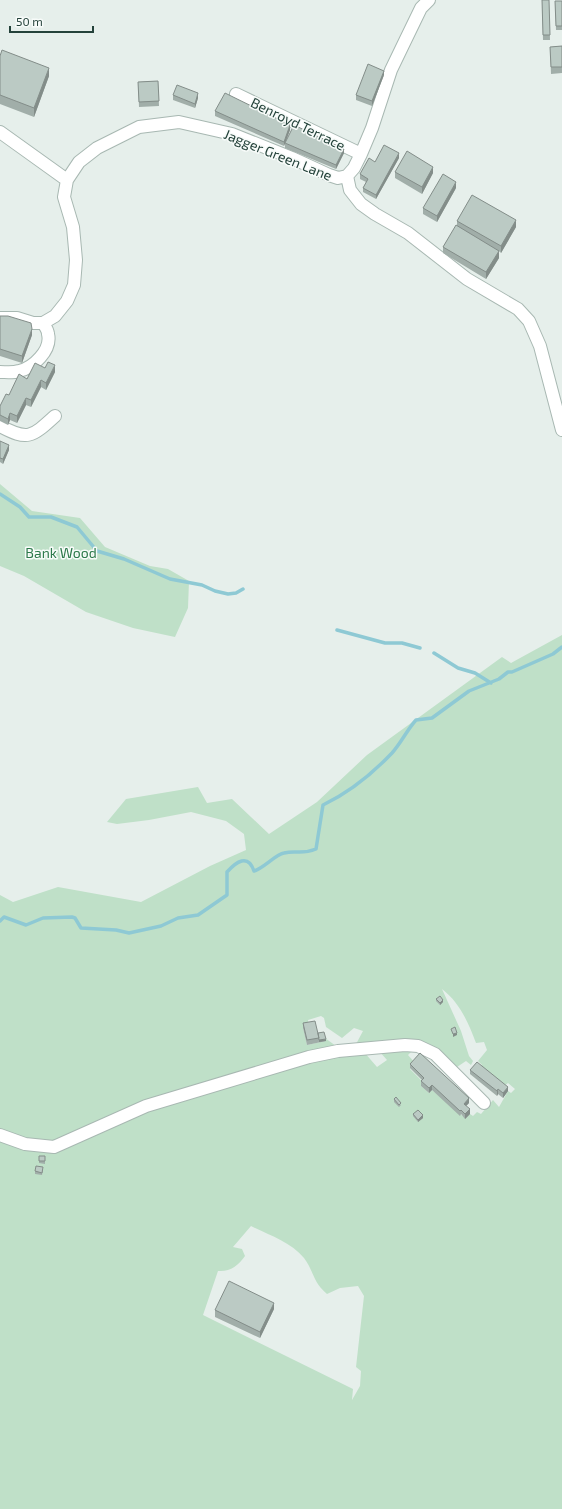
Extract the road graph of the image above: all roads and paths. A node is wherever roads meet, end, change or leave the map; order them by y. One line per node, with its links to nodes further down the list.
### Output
1 (429, 0): 4 (street, Jagger Green Lane)
2 (236, 94): 4 (street, Benroyd Terrace)
3 (0, 132): 6 (street)
4 (361, 154): 5 (street, Jagger Green Lane)
5 (347, 176): 6 (street, Jagger Green Lane); 12 (street)
6 (67, 180): 8 (street, Jagger Green Lane)
7 (0, 318): 8 (street)
8 (43, 323): 9 (street)
9 (0, 372)
10 (55, 416): 11 (street)
11 (0, 426)
12 (562, 430)
13 (484, 1103): 14 (street)
14 (0, 1135)

